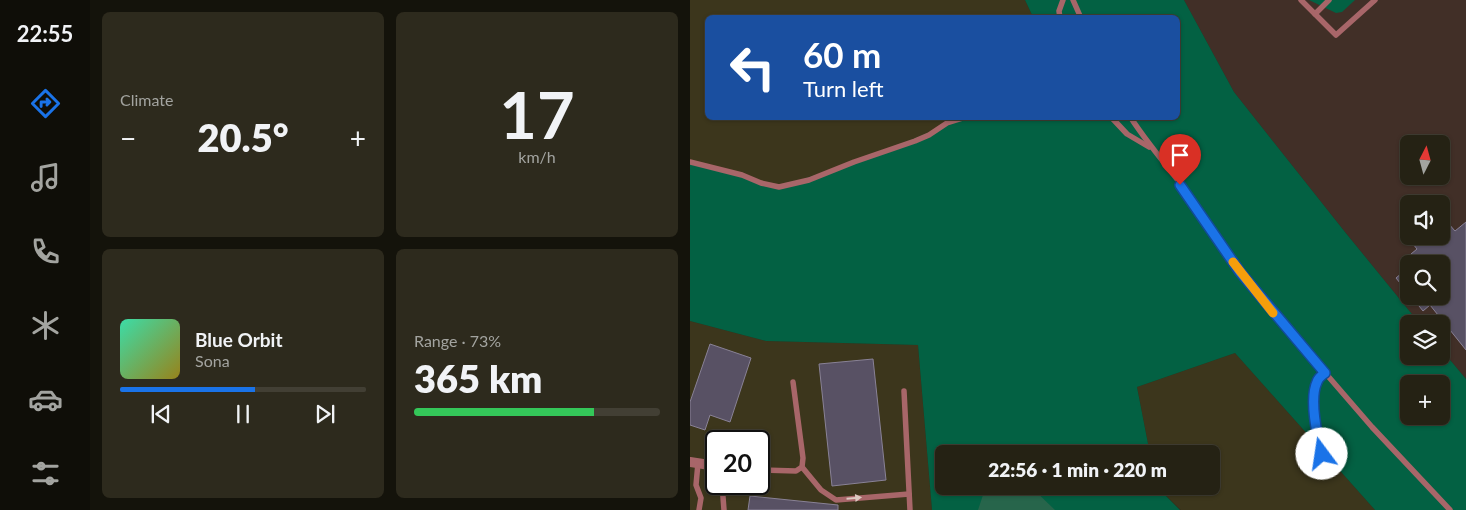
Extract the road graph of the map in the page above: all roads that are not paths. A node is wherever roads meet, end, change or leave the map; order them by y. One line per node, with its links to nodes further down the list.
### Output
1 (1064, 0): 7 (lane)
2 (1074, 0): 8 (lane)
3 (1301, 0): 6 (lane)
4 (1328, 0): 6 (lane)
5 (1375, 0): 6 (lane)
6 (1315, 14)
7 (1060, 15)
8 (1080, 15)
9 (957, 120): 13 (lane)
10 (1114, 120): 12 (lane)
11 (1132, 120): 12 (lane)
12 (1151, 148): 14 (lane)
13 (690, 162)
14 (1325, 373): 17 (lane); 26 (lane)
15 (793, 382): 19 (lane)
16 (904, 391): 21 (lane)
17 (1310, 459)
18 (694, 462): 23 (lane)
19 (802, 467): 20 (lane); 21 (lane, one-way to 21)
20 (770, 470)
21 (909, 494): 25 (lane)
22 (723, 495): 24 (lane)
23 (699, 510)
24 (724, 510)
25 (910, 510)
26 (1450, 510)

